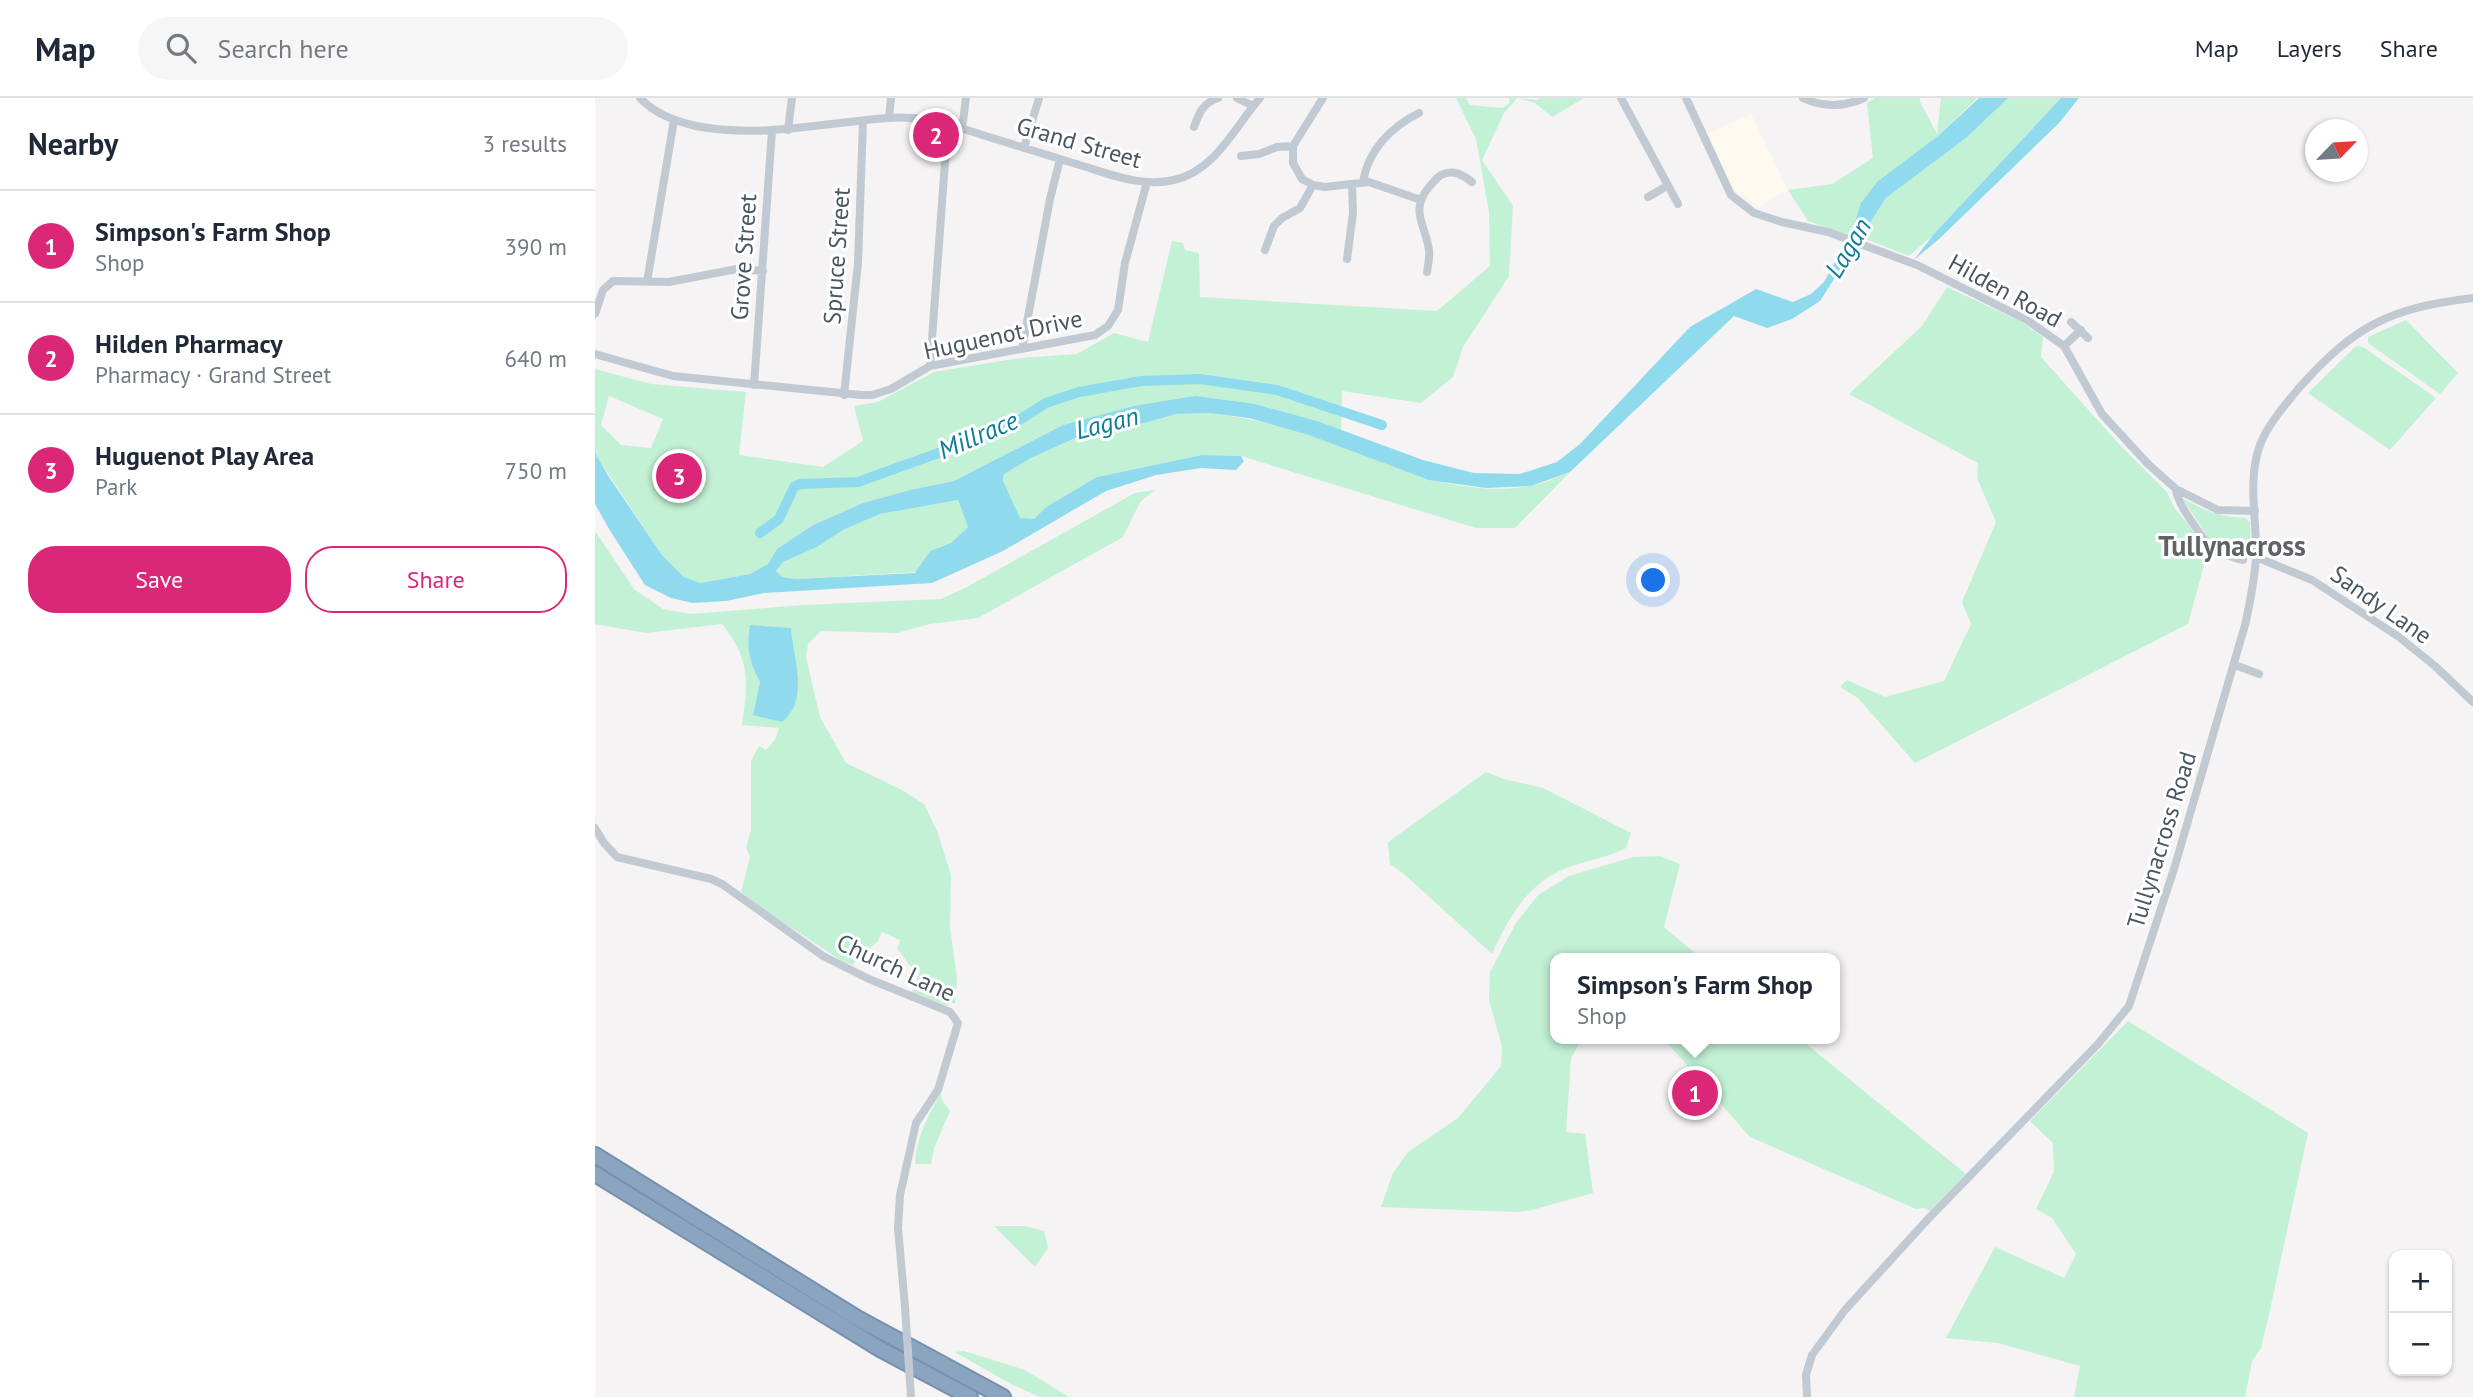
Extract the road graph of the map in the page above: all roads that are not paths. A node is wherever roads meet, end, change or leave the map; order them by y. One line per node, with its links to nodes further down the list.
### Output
1 (640, 98): 17 (street, Grand Street)
2 (792, 98): 22 (street)
3 (891, 98): 16 (street)
4 (965, 98): 21 (street)
5 (1039, 98): 25 (street)
6 (1218, 98): 20 (street)
7 (1237, 98): 14 (street)
8 (1260, 98): 14 (street, Grand Street)
9 (1323, 98): 24 (street)
10 (1621, 98): 33 (street)
11 (1686, 98): 47 (street, Hilden Road)
12 (1803, 98): 13 (street)
13 (1864, 98)
14 (1253, 106): 28 (street, Grand Street)
15 (1419, 113): 29 (street)
16 (889, 118): 18 (street, Grand Street); 19 (street, Grand Street)
17 (674, 120): 23 (street, Grand Street); 41 (street)
18 (863, 121): 22 (street, Grand Street); 52 (street, Spruce Street)
19 (951, 125): 21 (street, Grand Street); 50 (street)
20 (1194, 127)
21 (962, 129): 25 (street, Grand Street)
22 (788, 130): 23 (street, Grand Street)
23 (772, 131): 39 (street, Grove Street)
24 (1293, 146): 26 (street); 32 (street)
25 (1024, 148): 27 (street, Grand Street)
26 (1241, 156)
27 (1060, 159): 28 (street, Grand Street); 48 (street)
28 (1147, 182): 48 (street, Huguenot Drive)
29 (1363, 182): 31 (street); 35 (street)
30 (1472, 182): 35 (street)
31 (1352, 184): 32 (street); 38 (street)
32 (1313, 185): 37 (street)
33 (1667, 186): 34 (street); 36 (street)
34 (1648, 197)
35 (1420, 200): 40 (street)
36 (1678, 204)
37 (1265, 250)
38 (1347, 259)
39 (763, 271): 41 (street); 51 (street, Grove Street)
40 (1427, 272)
41 (647, 282): 43 (street)
42 (2473, 298): 54 (street, Tullynacross Road)
43 (595, 314)
44 (2071, 323): 45 (street)
45 (2081, 330): 46 (street); 47 (street)
46 (2088, 338)
47 (2064, 346): 53 (street, Hilden Road)
48 (1022, 349): 50 (street, Huguenot Drive)
49 (595, 354): 51 (street, Huguenot Drive)
50 (930, 366): 52 (street, Huguenot Drive)
51 (754, 385): 52 (street, Huguenot Drive)
52 (845, 394)
53 (2176, 489): 54 (street, Hilden Road); 56 (street, Hilden Road)
54 (2255, 511): 55 (street, Tullynacross Road)
55 (2256, 557): 57 (street, Tullynacross Road); 59 (street, Sandy Lane)
56 (2243, 560)
57 (2235, 665): 58 (street); 66 (street, Tullynacross Road)
58 (2259, 674)
59 (2473, 702)
60 (595, 828): 63 (street, Church Lane, bridge)
61 (595, 1155): 65 (highway)
62 (595, 1174): 64 (highway)
63 (912, 1397)
64 (970, 1397)
65 (1003, 1397)
66 (1807, 1397)

